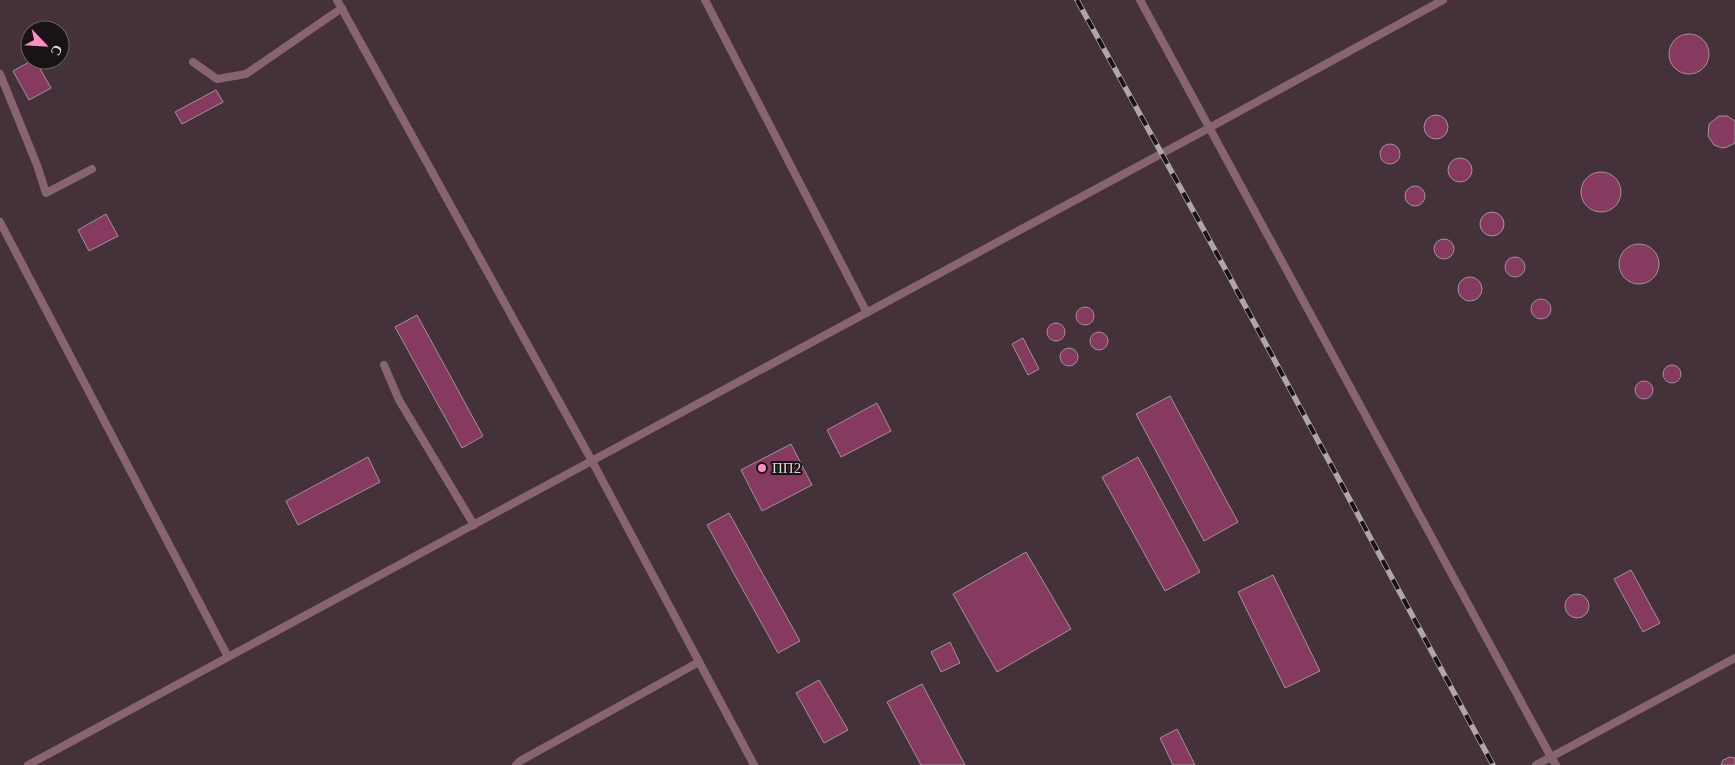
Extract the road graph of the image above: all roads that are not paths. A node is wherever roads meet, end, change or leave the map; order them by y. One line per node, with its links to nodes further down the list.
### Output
1 (338, 0): 5 (lane)
2 (704, 0): 11 (lane)
3 (1140, 0): 8 (lane)
4 (1443, 0): 8 (lane)
5 (342, 8): 6 (lane); 13 (lane)
6 (194, 62)
7 (0, 74): 9 (lane)
8 (1209, 128): 11 (lane); 18 (lane)
9 (92, 169)
10 (0, 222): 15 (lane)
11 (867, 313): 13 (lane)
12 (384, 365): 14 (lane)
13 (592, 461): 14 (lane); 17 (lane)
14 (474, 525): 15 (lane)
15 (228, 657): 19 (lane)
16 (1735, 658): 18 (lane)
17 (699, 662): 20 (lane); 21 (lane)
18 (1551, 757): 22 (lane); 23 (lane)
19 (28, 765)
20 (516, 765)
21 (754, 765)
22 (1536, 765)
23 (1556, 765)

